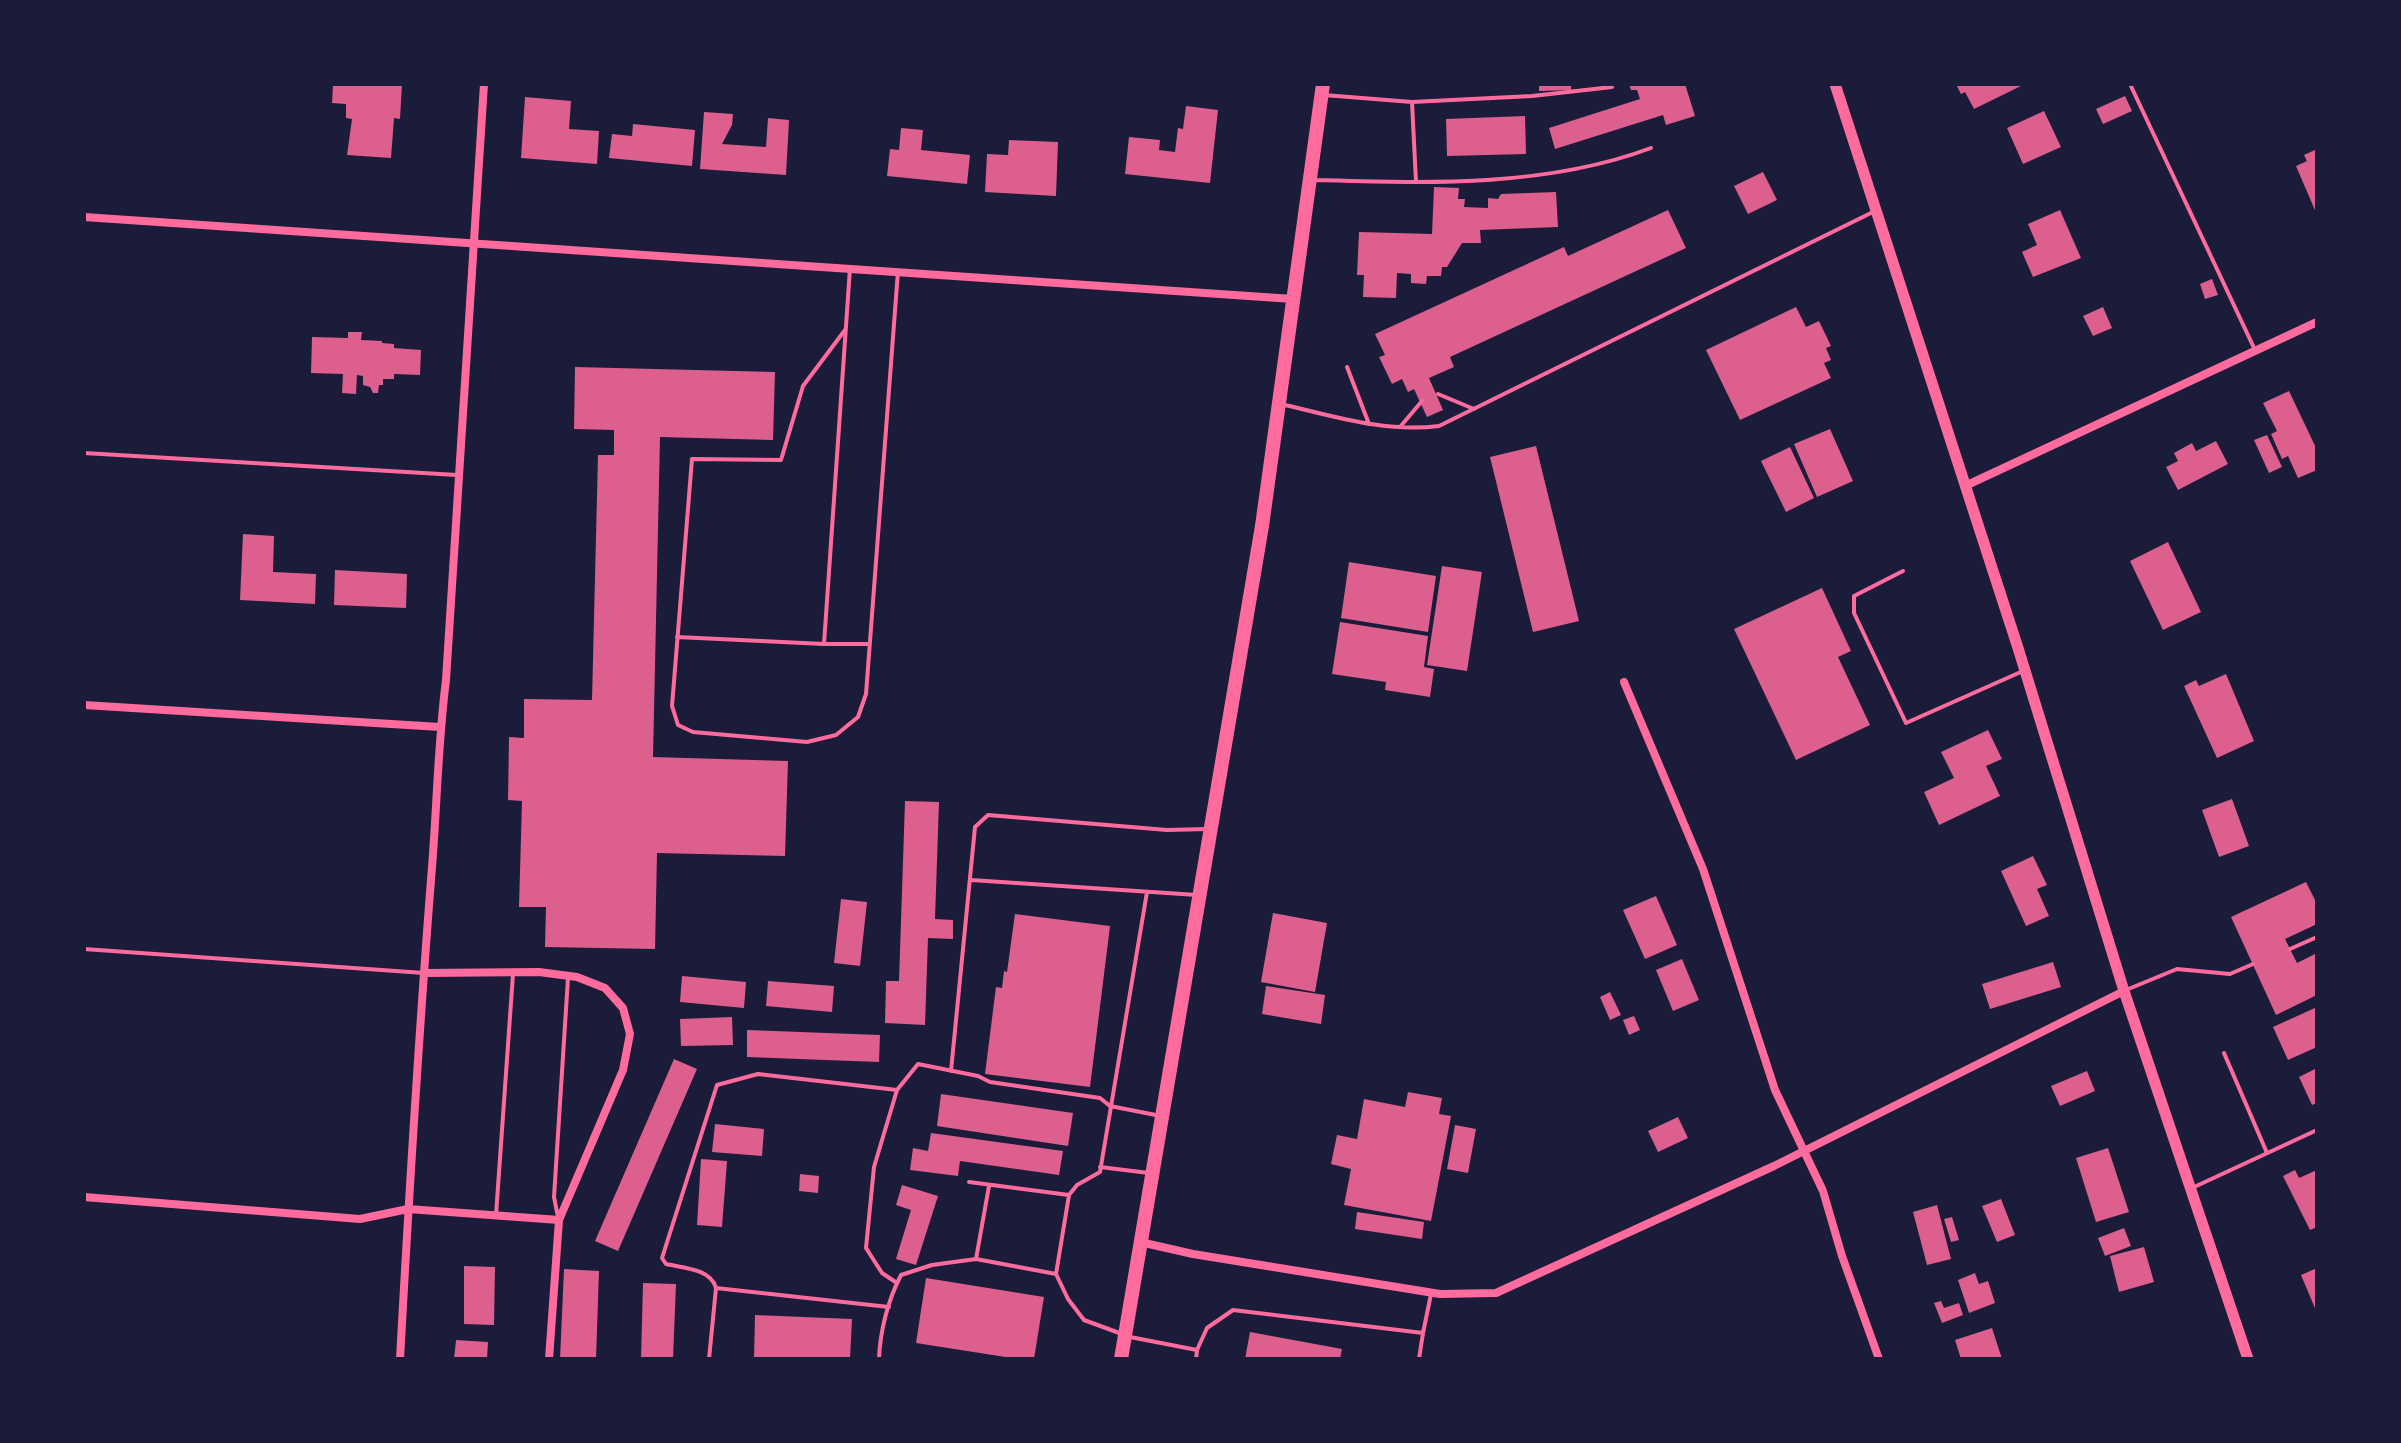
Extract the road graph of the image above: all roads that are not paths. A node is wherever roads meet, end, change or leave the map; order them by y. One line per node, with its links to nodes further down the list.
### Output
1 (484, 84): 12 (street)
2 (1835, 84): 10 (street)
3 (2130, 84): 18 (lane)
4 (1612, 87): 6 (lane)
5 (1323, 89): 6 (lane); 8 (main road)
6 (1412, 102): 9 (lane)
7 (1651, 148): 9 (lane)
8 (1310, 180): 9 (lane); 15 (main road)
9 (1416, 182)
10 (1876, 210): 23 (lane); 28 (street)
11 (84, 217): 12 (street)
12 (475, 244): 13 (street); 27 (street)
13 (850, 268): 14 (street); 17 (lane)
14 (898, 271): 15 (street); 32 (lane)
15 (1293, 299): 22 (main road)
16 (2317, 322): 18 (street)
17 (845, 330): 30 (lane); 31 (lane)
18 (2255, 351): 28 (street)
19 (1347, 367): 24 (lane)
20 (1438, 394): 23 (lane)
21 (1422, 401): 25 (lane)
22 (1278, 404): 24 (lane); 37 (main road)
23 (1474, 409): 25 (lane)
24 (1369, 424): 25 (lane)
25 (1400, 427)
26 (84, 453): 27 (lane)
27 (460, 475): 36 (street)
28 (1965, 486): 33 (street)
29 (1903, 571): 33 (lane)
30 (677, 637): 31 (lane); 32 (lane)
31 (824, 644): 32 (lane)
32 (869, 644)
33 (2025, 670): 48 (street)
34 (1624, 682): 55 (street)
35 (84, 705): 36 (street)
36 (440, 727): 46 (street)
37 (1211, 829): 38 (lane); 40 (main road)
38 (971, 880): 39 (lane); 50 (lane)
39 (1147, 892): 40 (lane); 52 (lane)
40 (1199, 896): 53 (main road)
41 (2317, 937): 43 (lane)
42 (84, 949): 46 (lane)
43 (2290, 949)
44 (2253, 964): 48 (lane)
45 (514, 972): 46 (street); 47 (street); 65 (lane)
46 (424, 973): 64 (street)
47 (568, 976): 66 (lane); 66 (street)
48 (2124, 991): 55 (street); 61 (street)
49 (2224, 1053): 56 (lane)
50 (951, 1071): 51 (lane); 52 (lane)
51 (897, 1090): 70 (lane); 71 (lane)
52 (1110, 1106): 53 (lane); 57 (lane)
53 (1162, 1116): 58 (main road)
54 (2317, 1130): 56 (lane)
55 (1805, 1151): 72 (street); 84 (street)
56 (2267, 1153): 61 (lane)
57 (1100, 1167): 58 (lane); 62 (lane)
58 (1153, 1174): 67 (main road)
59 (969, 1182): 60 (lane)
60 (989, 1186): 62 (lane); 68 (lane)
61 (2192, 1188): 85 (street)
62 (1069, 1195): 69 (lane)
63 (84, 1197): 64 (street)
64 (408, 1209): 65 (street); 77 (street)
65 (496, 1215): 66 (street)
66 (559, 1220): 78 (street)
67 (1140, 1242): 72 (street); 75 (main road)
68 (976, 1259): 69 (lane); 70 (lane)
69 (1056, 1274): 75 (lane)
70 (897, 1283): 73 (lane)
71 (716, 1288): 73 (lane); 79 (lane)
72 (1431, 1293): 74 (lane)
73 (889, 1307): 80 (lane)
74 (1423, 1333): 76 (lane); 83 (lane)
75 (1126, 1336): 76 (lane); 81 (main road)
76 (1197, 1350): 82 (lane)
77 (400, 1359)
78 (549, 1359)
79 (709, 1359)
80 (879, 1359)
81 (1121, 1359)
82 (1196, 1359)
83 (1419, 1359)
84 (1879, 1359)
85 (2248, 1359)

